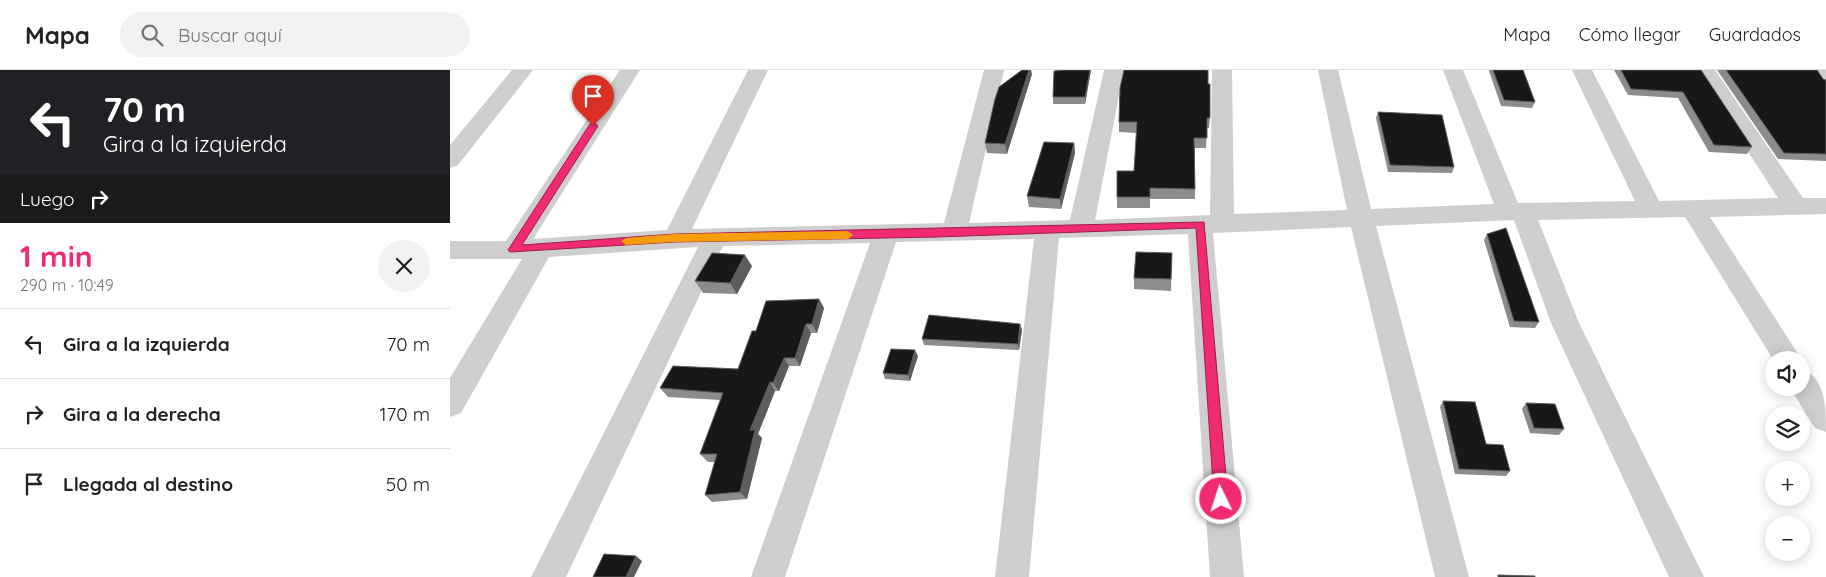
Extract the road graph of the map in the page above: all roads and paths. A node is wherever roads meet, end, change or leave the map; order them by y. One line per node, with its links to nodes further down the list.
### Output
1 (522, 70): 13 (street)
2 (630, 70): 29 (street)
3 (758, 70): 26 (street)
4 (994, 70): 23 (street)
5 (1114, 70): 21 (street)
6 (1222, 70): 20 (street)
7 (1328, 70): 19 (street)
8 (1453, 70): 18 (street)
9 (1582, 70): 16 (street)
10 (1705, 70): 15 (street)
11 (1819, 70): 12 (street)
12 (1826, 80)
13 (450, 160)
14 (1826, 206): 15 (street)
15 (1796, 207): 17 (street)
16 (1651, 209): 17 (street); 18 (street)
17 (1692, 209): 30 (street)
18 (1516, 212): 19 (street); 39 (street)
19 (1361, 217): 20 (street); 38 (street)
20 (1211, 224): 21 (street); 37 (street)
21 (1081, 229): 22 (street)
22 (1047, 230): 23 (street); 36 (street)
23 (954, 233): 24 (street)
24 (886, 234): 25 (street); 35 (street)
25 (715, 237): 26 (street); 34 (street)
26 (675, 238): 27 (street)
27 (542, 247): 29 (street); 32 (street)
28 (450, 250): 29 (street)
29 (513, 250)
30 (1782, 351)
31 (1810, 394): 33 (street)
32 (450, 404)
33 (1826, 419)
34 (548, 577)
35 (768, 577)
36 (1012, 577)
37 (1227, 577)
38 (1452, 577)
39 (1687, 577)

